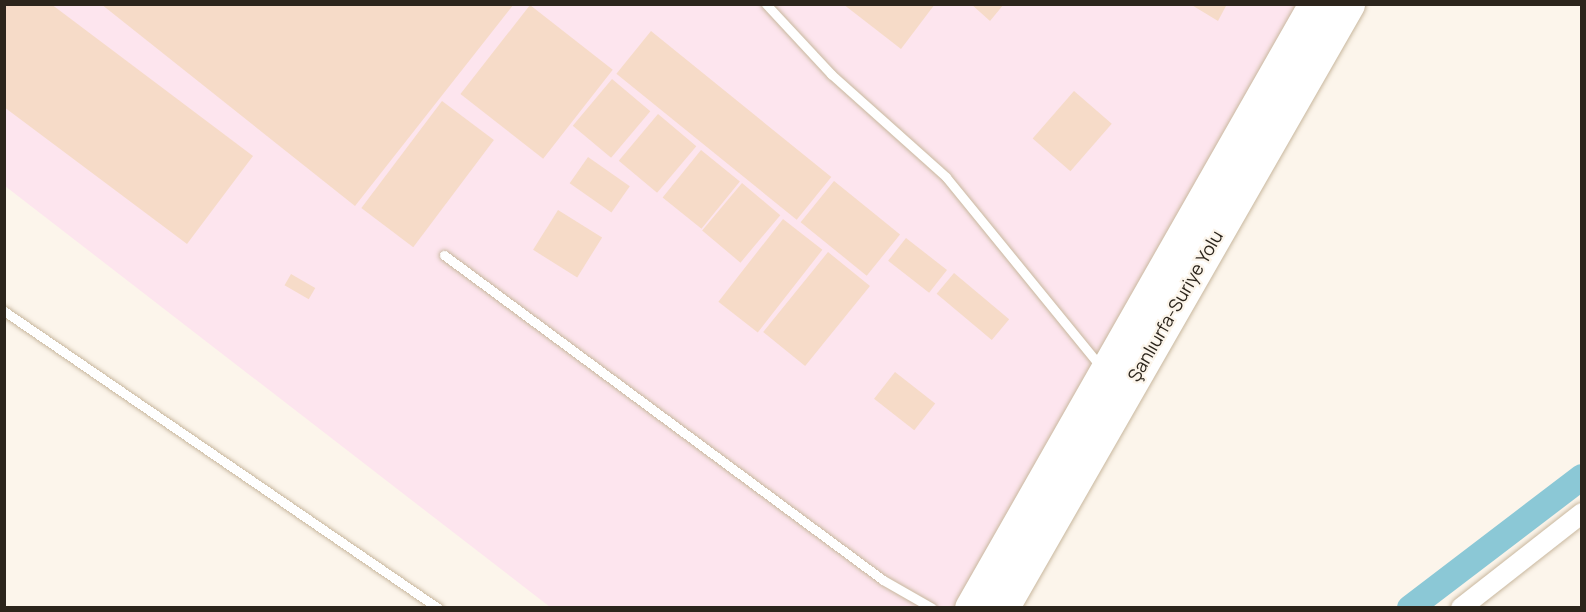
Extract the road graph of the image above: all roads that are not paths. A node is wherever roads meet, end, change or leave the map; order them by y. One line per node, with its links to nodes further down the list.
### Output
1 (766, 4): 6 (lane)
2 (1315, 4): 6 (highway, Şanlıurfa-Suriye Yolu)
3 (1347, 4): 11 (highway, Şanlıurfa-Suriye Yolu)
4 (444, 255): 9 (lane)
5 (4, 311): 8 (lane)
6 (1105, 371): 10 (highway, Şanlıurfa-Suriye Yolu)
7 (1581, 513): 12 (street)
8 (438, 608)
9 (932, 608)
10 (971, 608)
11 (1002, 608)
12 (1461, 608)

